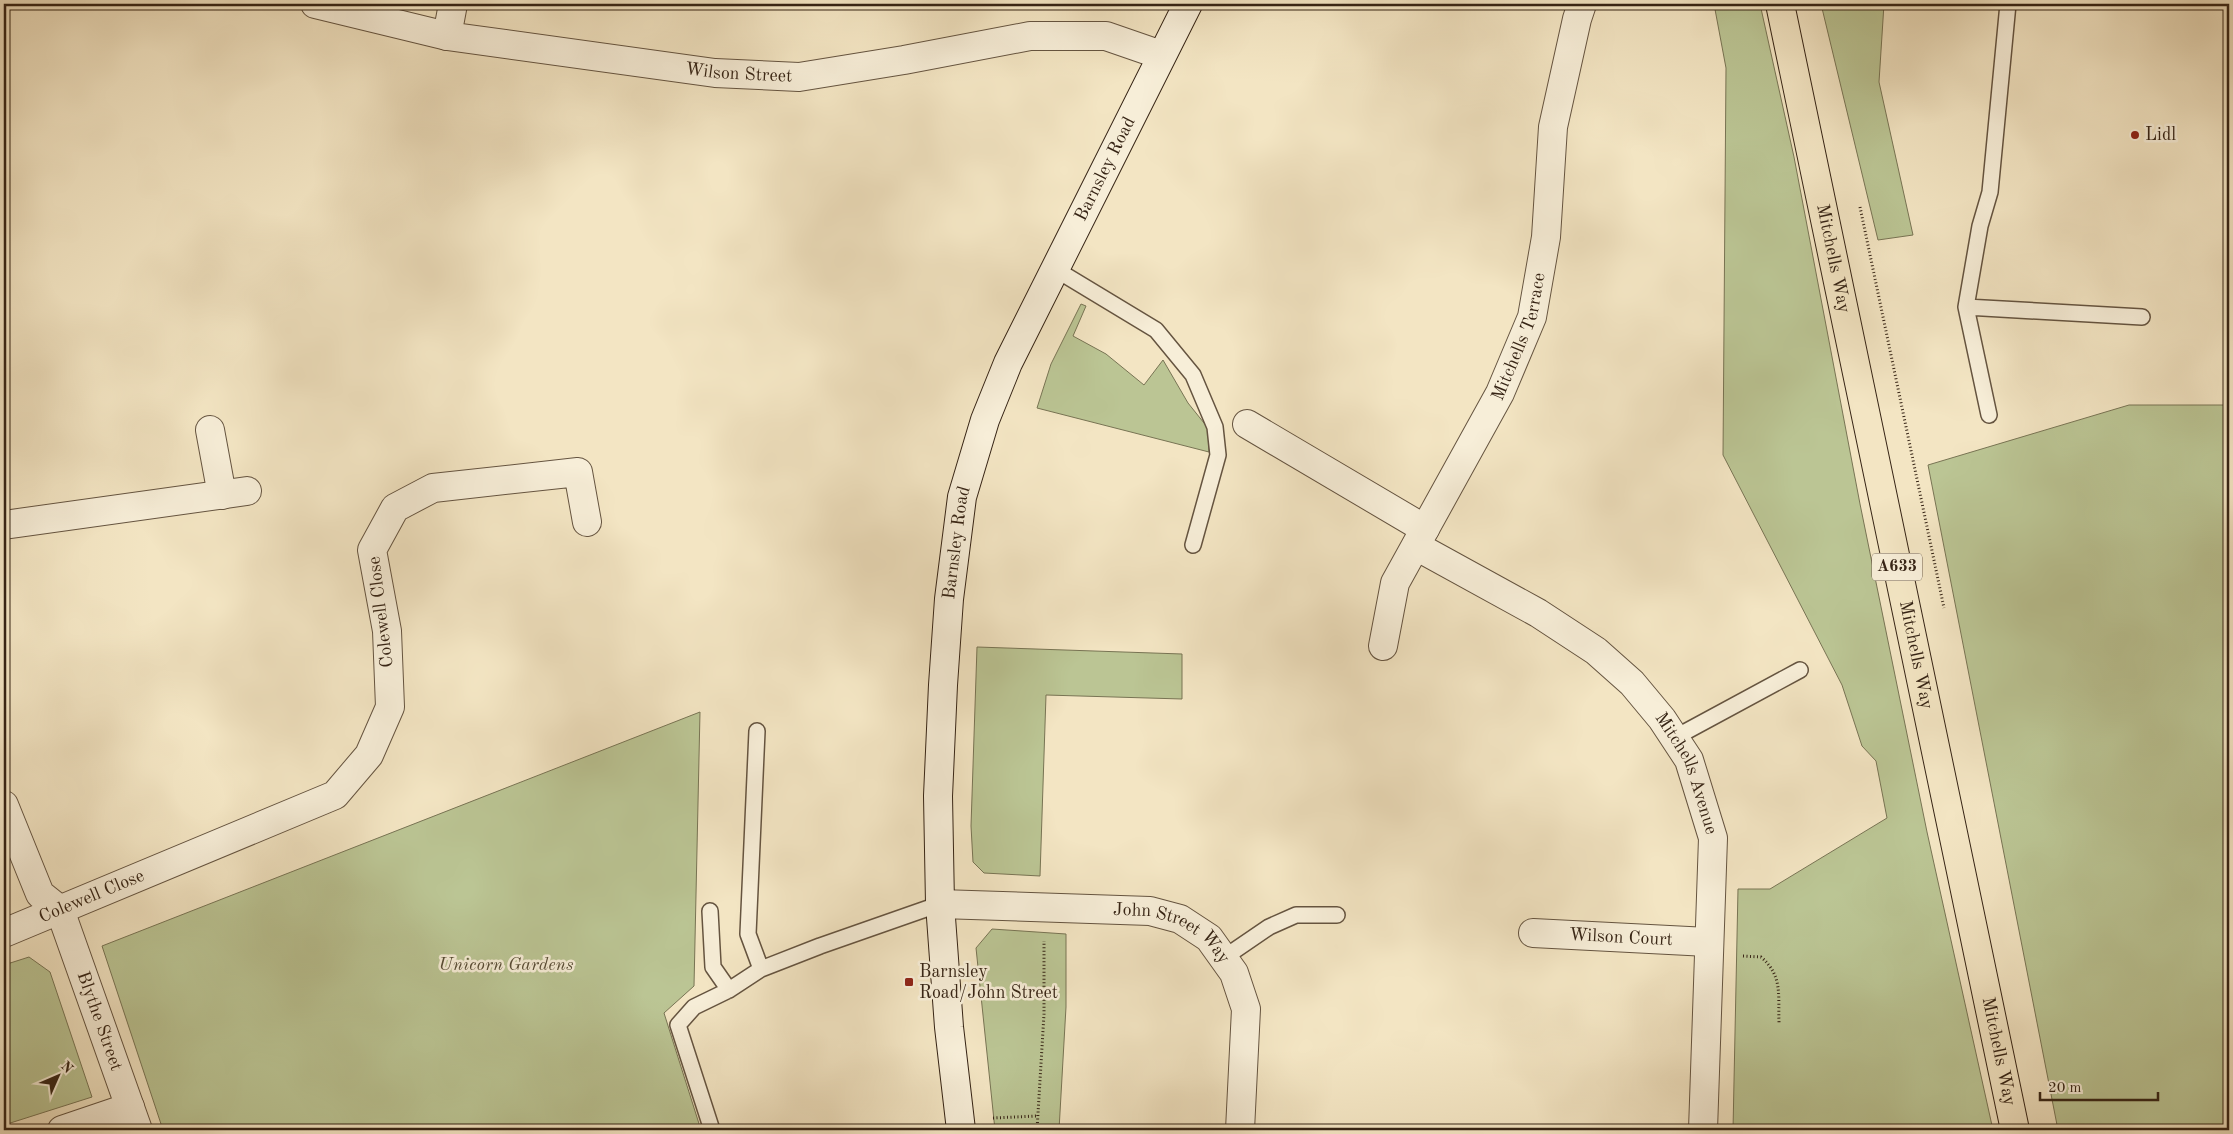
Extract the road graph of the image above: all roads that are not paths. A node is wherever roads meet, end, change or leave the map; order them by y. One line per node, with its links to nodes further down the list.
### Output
1 (315, 4): 7 (street, Wilson Street)
2 (453, 4): 7 (street)
3 (1188, 4): 8 (street, Barnsley Road)
4 (1582, 4): 17 (street, Mitchells Terrace)
5 (1780, 4): 40 (main road, Mitchells Way / A633)
6 (2008, 4): 10 (lane)
7 (447, 36): 8 (street, Wilson Street)
8 (1161, 55): 9 (street, Barnsley Road)
9 (1055, 268): 18 (lane); 24 (street, Barnsley Road)
10 (1966, 306): 11 (lane); 12 (lane)
11 (2142, 317)
12 (1989, 415)
13 (1247, 424): 17 (street, Mitchells Avenue)
14 (210, 430): 16 (street)
15 (587, 522): 25 (street, Colewell Close)
16 (4, 525)
17 (1420, 537): 19 (street, Mitchells Terrace); 22 (street, Mitchells Avenue)
18 (1193, 545)
19 (1382, 646)
20 (1800, 670): 22 (lane)
21 (757, 731): 32 (lane)
22 (1674, 738): 30 (street, Mitchells Avenue)
23 (4, 805): 25 (street)
24 (940, 904): 31 (street, John Street Way); 32 (lane); 37 (street, Barnsley Road)
25 (60, 910): 28 (street, Colewell Close); 34 (street, Blythe Street)
26 (710, 911): 33 (lane)
27 (1337, 915): 31 (lane)
28 (4, 933)
29 (1533, 933): 30 (street, Wilson Court)
30 (1708, 942): 39 (street, Mitchells Avenue)
31 (1225, 957): 38 (street, John Street Way)
32 (761, 969): 33 (lane)
33 (729, 990): 36 (lane)
34 (134, 1118): 35 (street)
35 (62, 1130)
36 (712, 1130)
37 (961, 1130)
38 (1240, 1130)
39 (1703, 1130)
40 (2015, 1130)

